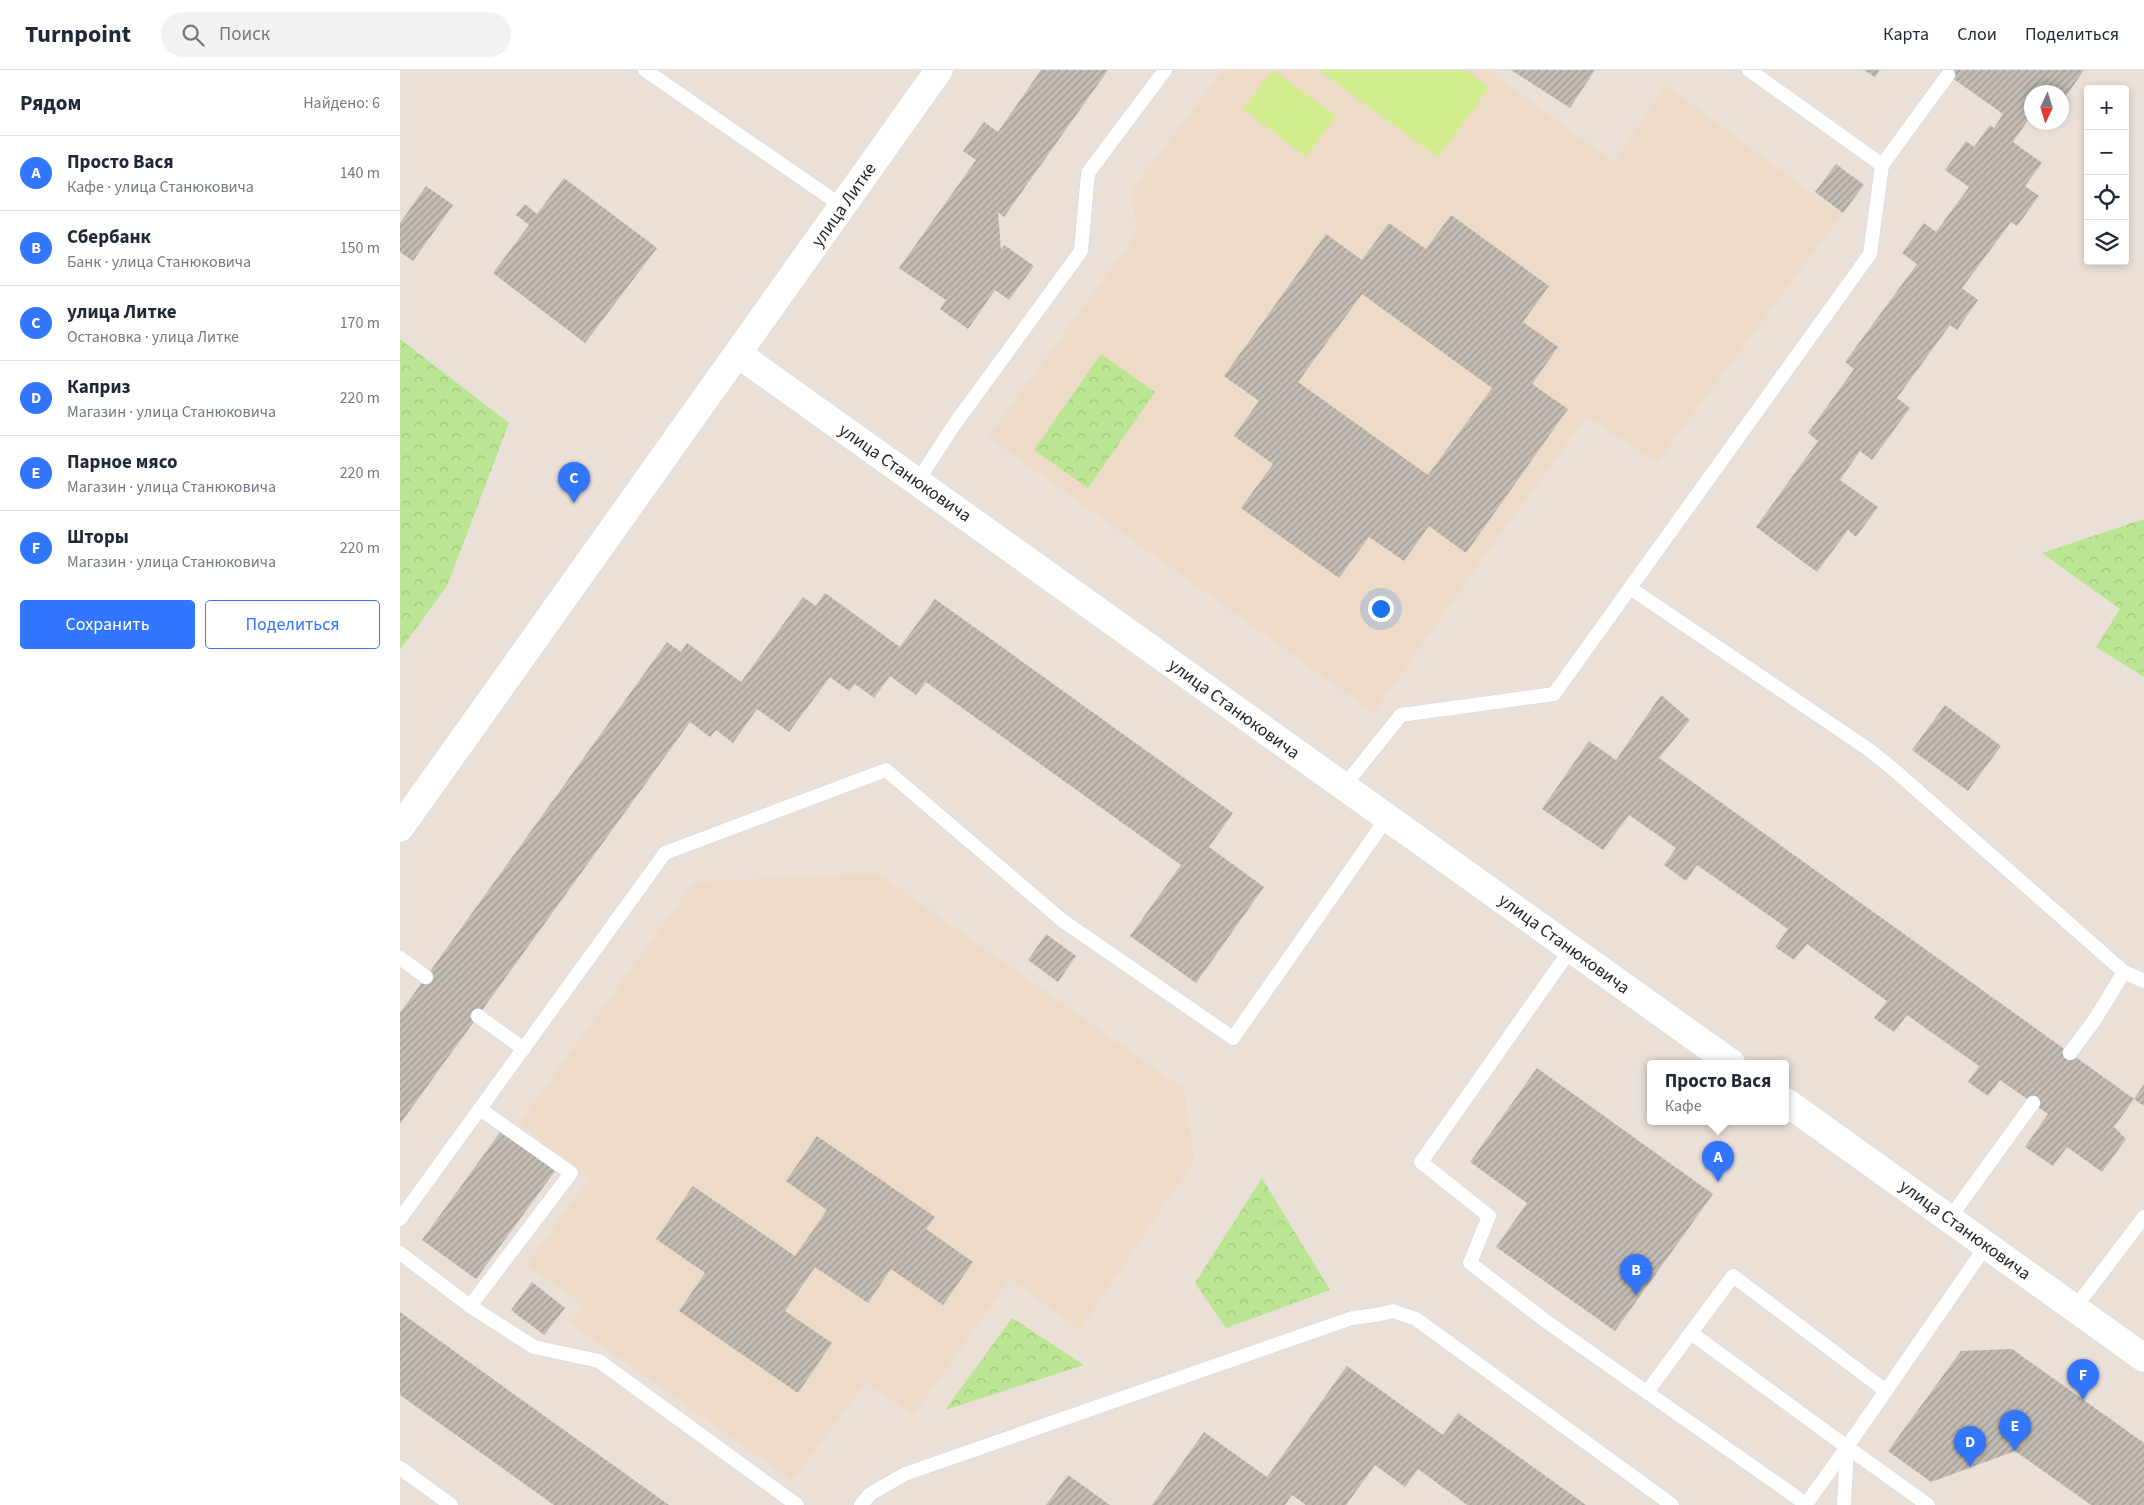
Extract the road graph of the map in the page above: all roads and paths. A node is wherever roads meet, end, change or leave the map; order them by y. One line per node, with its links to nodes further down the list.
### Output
1 (645, 70): 7 (lane)
2 (939, 70): 7 (street, улица Литке)
3 (1165, 70): 9 (lane)
4 (1749, 70): 6 (lane)
5 (1948, 76): 6 (lane)
6 (1882, 165): 10 (lane)
7 (842, 206): 8 (street, улица Литке)
8 (738, 354): 9 (street, улица Станюковича); 13 (street, улица Литке)
9 (918, 482): 11 (street, улица Станюковича)
10 (1630, 588): 11 (lane); 16 (lane)
11 (1344, 786): 12 (street, улица Станюковича)
12 (1386, 818): 14 (street, улица Станюковича); 20 (lane)
13 (400, 828)
14 (1570, 949): 22 (street, улица Станюковича); 36 (lane)
15 (400, 958): 17 (lane)
16 (2124, 972): 18 (lane); 21 (lane)
17 (426, 977)
18 (2144, 981)
19 (478, 1016): 20 (lane)
20 (524, 1049): 25 (lane)
21 (2070, 1053)
22 (1727, 1060)
23 (2033, 1103): 28 (lane)
24 (1789, 1104): 28 (street, улица Станюковича)
25 (480, 1109): 27 (lane); 31 (lane)
26 (2144, 1217): 32 (lane)
27 (400, 1219)
28 (1948, 1219): 29 (street, улица Станюковича)
29 (1986, 1246): 32 (street, улица Станюковича); 35 (lane)
30 (400, 1253): 31 (lane)
31 (470, 1306): 40 (lane)
32 (2074, 1309): 34 (street, улица Станюковича)
33 (1691, 1333): 35 (lane); 36 (lane); 37 (lane)
34 (2144, 1358)
35 (1886, 1391): 37 (lane)
36 (1647, 1392): 37 (lane)
37 (1847, 1447): 43 (lane); 44 (lane)
38 (400, 1468): 39 (lane)
39 (451, 1505)
40 (797, 1505)
41 (861, 1505): 42 (lane)
42 (1672, 1505)
43 (1844, 1505)
44 (1928, 1505)

